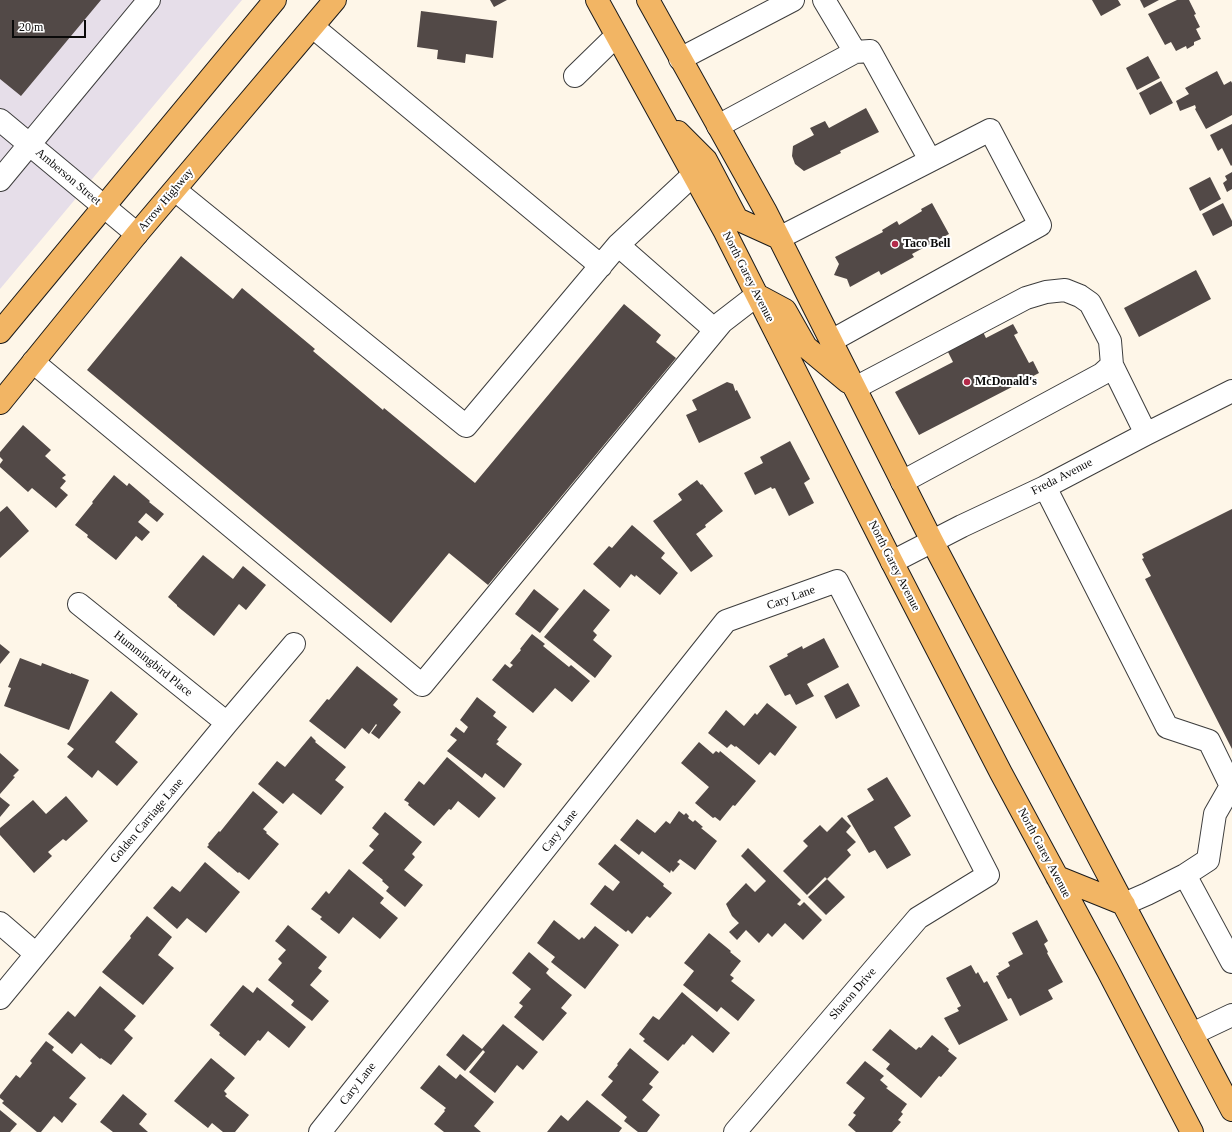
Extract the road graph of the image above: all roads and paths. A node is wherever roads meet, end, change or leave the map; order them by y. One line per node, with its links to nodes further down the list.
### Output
1 (149, 0): 16 (street)
2 (275, 0): 21 (main road)
3 (335, 0): 8 (main road, Arrow Highway)
4 (597, 0): 9 (main road, North Garey Avenue)
5 (648, 0): 11 (main road)
6 (792, 0): 11 (street)
7 (824, 0): 10 (street)
8 (313, 27): 20 (main road, Arrow Highway); 25 (street)
9 (616, 36): 12 (street); 13 (main road, North Garey Avenue)
10 (855, 52): 15 (street); 17 (street)
11 (680, 59): 15 (main road)
12 (576, 76)
13 (660, 116): 18 (main road, North Garey Avenue); 23 (main road)
14 (0, 120): 16 (street, Amberson Street)
15 (718, 126): 23 (main road)
16 (29, 144): 19 (street); 21 (street, Amberson Street)
17 (930, 160): 23 (street); 29 (street)
18 (693, 175): 24 (street); 26 (main road, North Garey Avenue)
19 (0, 180)
20 (174, 190): 22 (main road, Arrow Highway); 25 (street)
21 (104, 206): 22 (street, Amberson Street); 28 (main road)
22 (137, 234): 30 (main road, Arrow Highway)
23 (779, 238): 29 (main road)
24 (618, 245): 25 (street); 27 (street)
25 (601, 266)
26 (757, 296): 27 (street); 32 (main road); 39 (main road, North Garey Avenue)
27 (715, 330): 30 (street)
28 (0, 332)
29 (831, 342): 32 (main road)
30 (33, 362): 34 (main road, Arrow Highway)
31 (1112, 364): 32 (street); 35 (street); 36 (street)
32 (855, 388): 36 (main road)
33 (1232, 391): 35 (street, Freda Avenue)
34 (0, 403)
35 (1146, 434): 37 (street, Freda Avenue)
36 (902, 482): 38 (main road)
37 (1045, 487): 38 (street, Freda Avenue); 43 (street)
38 (932, 541): 39 (street, Freda Avenue); 46 (main road)
39 (892, 562): 45 (main road, North Garey Avenue)
40 (78, 604): 42 (street, Hummingbird Place)
41 (294, 644): 42 (street, Golden Carriage Lane)
42 (227, 723): 48 (street, Golden Carriage Lane)
43 (1185, 875): 46 (street); 49 (street)
44 (988, 876): 54 (street, Cary Lane); 55 (street, Sharon Drive)
45 (1057, 877): 46 (main road); 56 (main road, North Garey Avenue)
46 (1124, 904): 52 (main road)
47 (0, 923): 48 (street)
48 (36, 954): 50 (street, Golden Carriage Lane)
49 (1232, 962)
50 (0, 998)
51 (1232, 1015): 52 (street)
52 (1192, 1034): 53 (main road)
53 (1232, 1110)
54 (320, 1132)
55 (735, 1132)
56 (1192, 1132)

